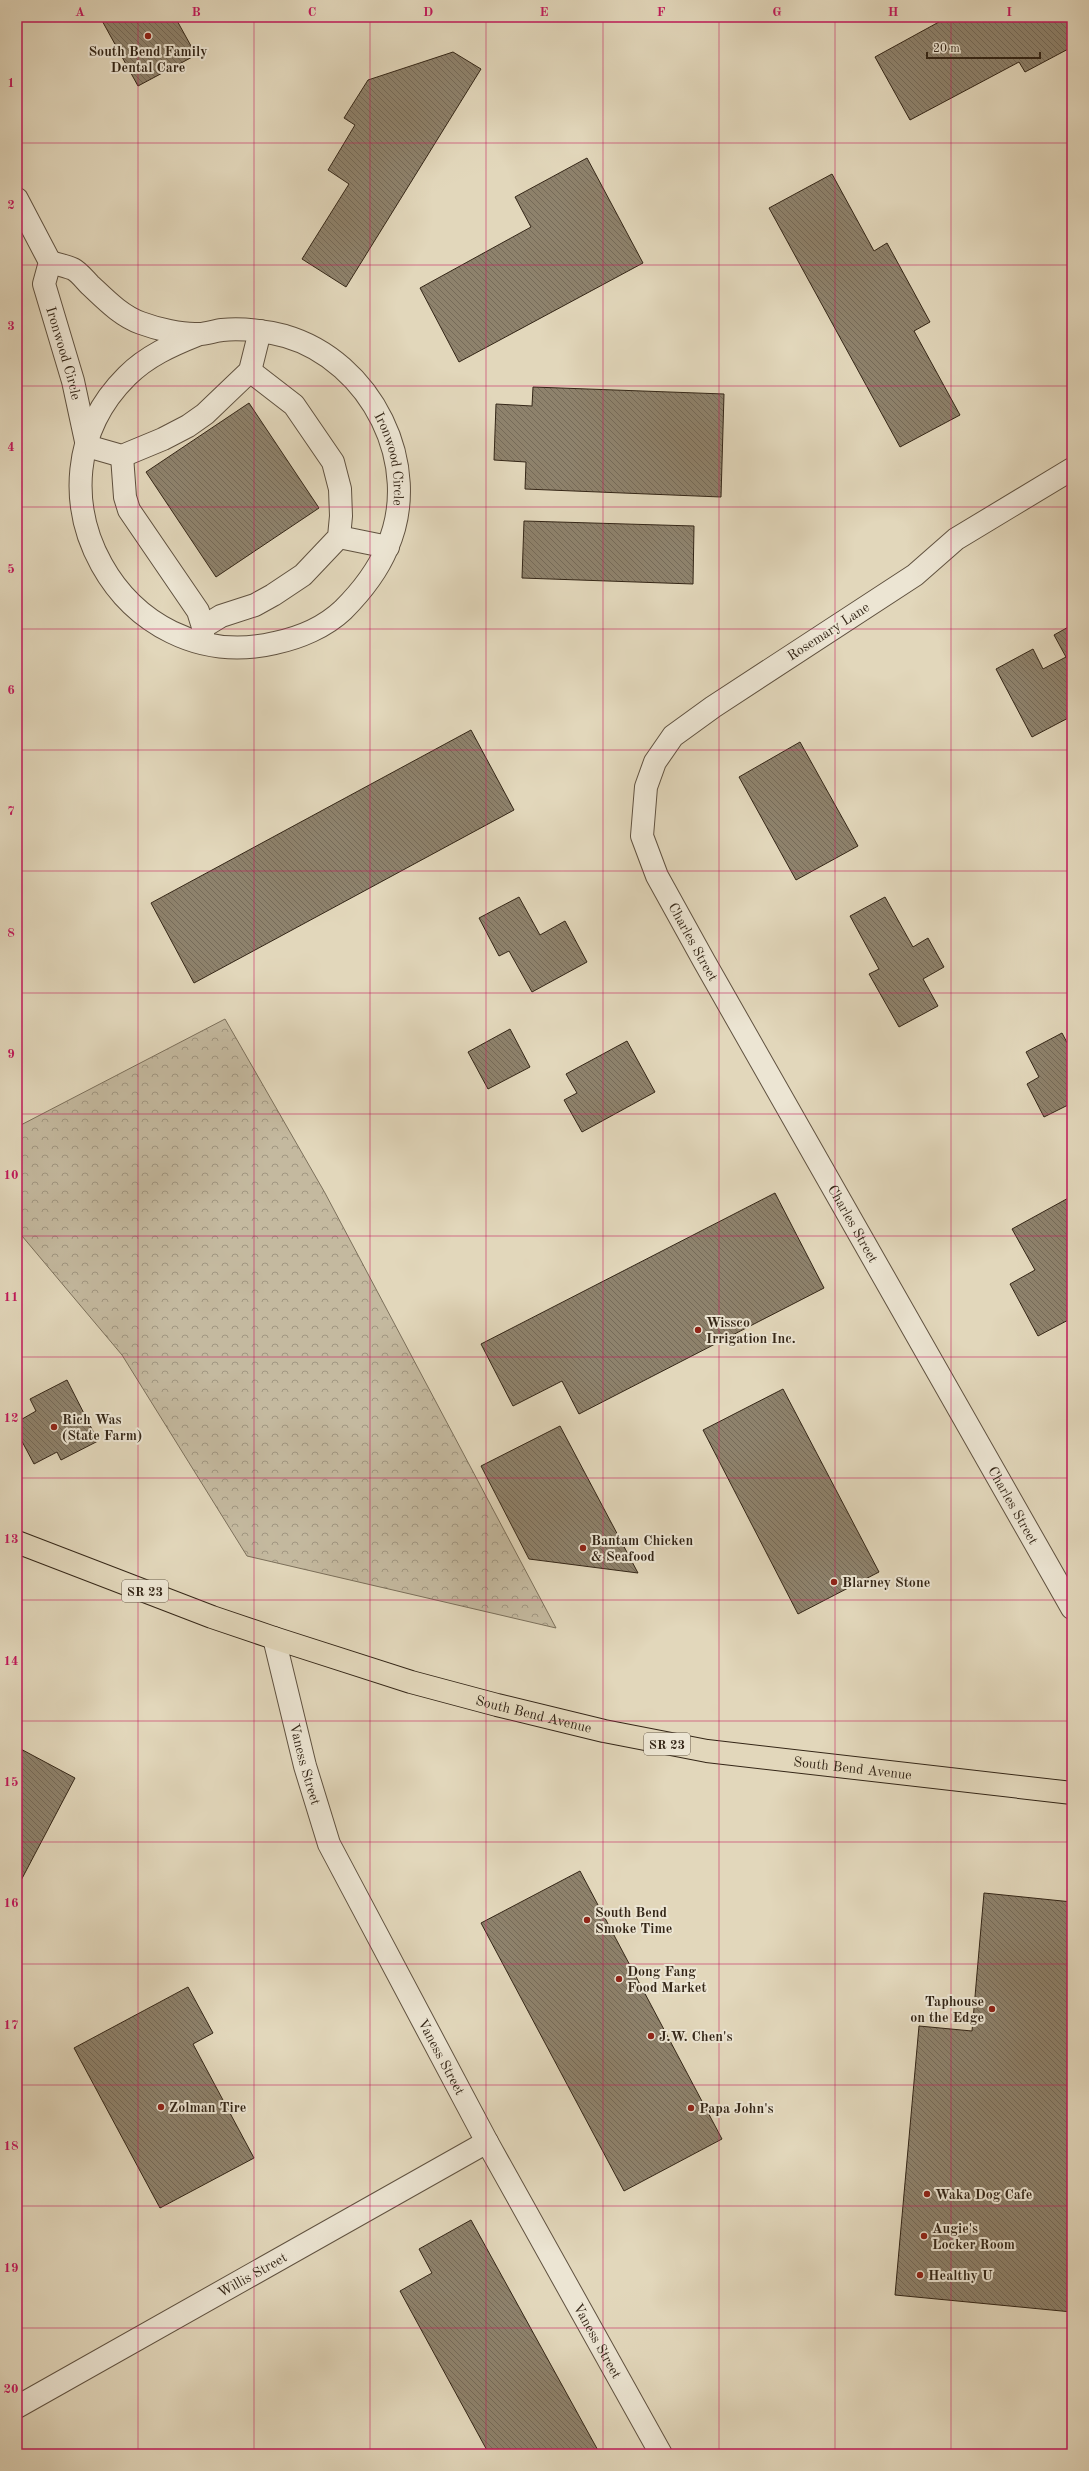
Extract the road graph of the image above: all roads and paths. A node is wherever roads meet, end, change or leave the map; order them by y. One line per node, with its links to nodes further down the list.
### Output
1 (17, 199): 2 (street)
2 (50, 262): 4 (street, Ironwood Circle); 6 (street, Ironwood Circle)
3 (260, 331): 4 (street, Ironwood Circle); 5 (street); 10 (street, Ironwood Circle)
4 (197, 335): 6 (street, Ironwood Circle)
5 (250, 371): 7 (street); 9 (street)
6 (87, 446): 7 (street); 11 (street, Ironwood Circle)
7 (122, 456): 11 (street)
8 (1072, 469): 12 (street, Rosemary Lane)
9 (339, 537): 10 (street); 11 (street)
10 (388, 547): 11 (street, Ironwood Circle)
11 (203, 635)
12 (642, 836): 14 (street, Charles Street)
13 (17, 1542): 15 (main road, South Bend Avenue / SR 23)
14 (1071, 1605)
15 (274, 1638): 16 (main road, South Bend Avenue / SR 23); 17 (street, Vaness Street)
16 (1072, 1793)
17 (487, 2142): 18 (street, Willis Street); 19 (street, Vaness Street)
18 (17, 2407)
19 (661, 2454)

